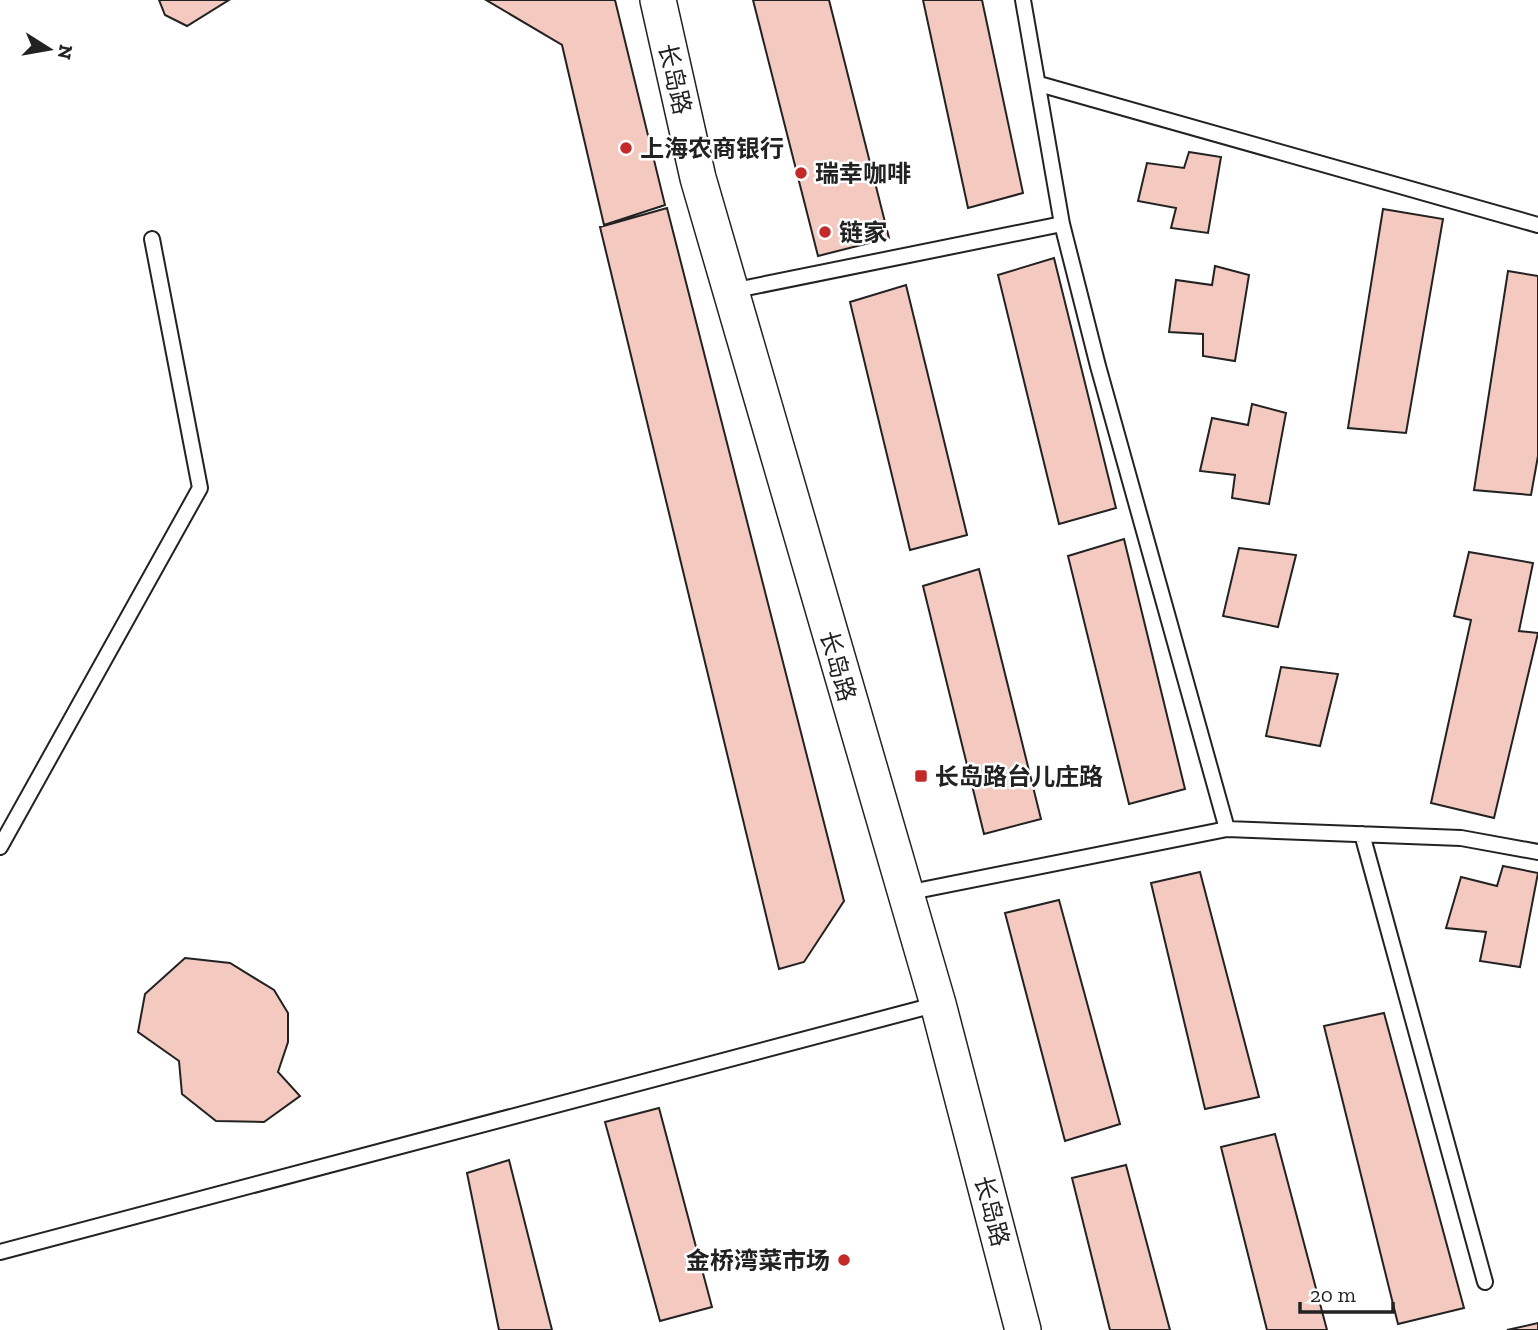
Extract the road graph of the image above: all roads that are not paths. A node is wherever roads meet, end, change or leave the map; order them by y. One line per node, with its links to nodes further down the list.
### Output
1 (657, 0): 7 (street, 长岛路)
2 (1023, 0): 3 (lane)
3 (1039, 84): 4 (lane); 5 (lane)
4 (1062, 224): 7 (lane); 8 (lane)
5 (1538, 225)
6 (152, 239): 10 (lane)
7 (730, 291): 12 (street, 长岛路)
8 (1227, 829): 9 (lane); 12 (lane)
9 (1362, 834): 11 (lane); 15 (lane)
10 (0, 847)
11 (1538, 852)
12 (906, 893): 13 (street, 长岛路)
13 (938, 1004): 14 (lane); 16 (street, 长岛路)
14 (0, 1252)
15 (1485, 1282)
16 (1023, 1330)

